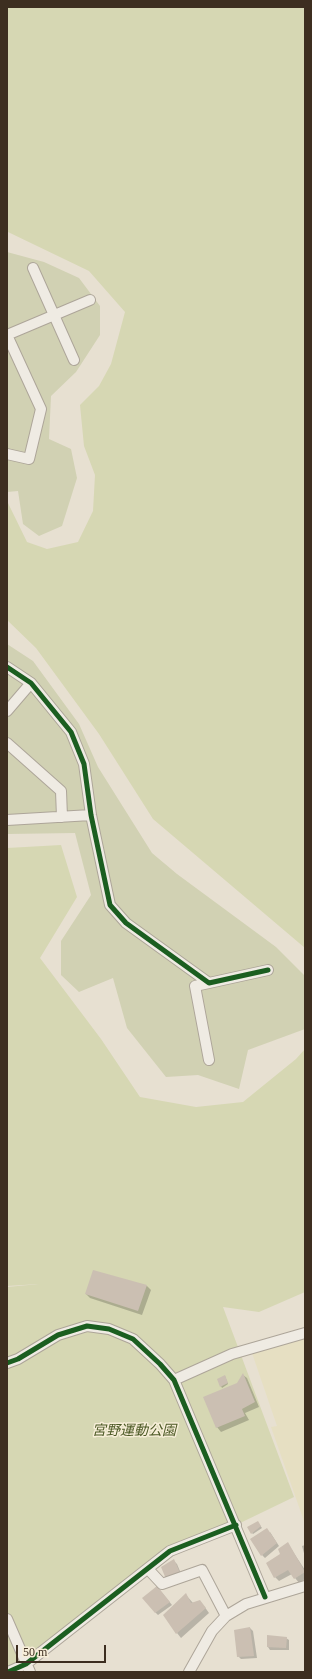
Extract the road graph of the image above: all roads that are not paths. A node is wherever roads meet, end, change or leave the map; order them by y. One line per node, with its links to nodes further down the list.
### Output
1 (33, 268): 3 (street)
2 (90, 300): 3 (street)
3 (54, 315): 4 (street); 5 (street)
4 (7, 335): 6 (street)
5 (74, 360)
6 (7, 454)
7 (7, 667): 8 (street)
8 (31, 683): 9 (street); 11 (street)
9 (7, 711)
10 (7, 743): 12 (street)
11 (91, 815): 12 (street); 15 (street)
12 (62, 817): 13 (street)
13 (7, 820)
14 (268, 970): 15 (street)
15 (209, 983): 16 (street)
16 (209, 1060)
17 (305, 1333): 19 (street)
18 (7, 1363): 19 (street)
19 (174, 1380): 20 (street)
20 (236, 1525): 21 (street); 23 (street)
21 (148, 1569): 24 (street); 26 (street)
22 (305, 1586): 23 (street)
23 (265, 1596): 24 (street)
24 (226, 1616): 28 (street)
25 (7, 1619): 26 (street)
26 (28, 1668): 27 (street)
27 (8, 1672)
28 (189, 1672)

